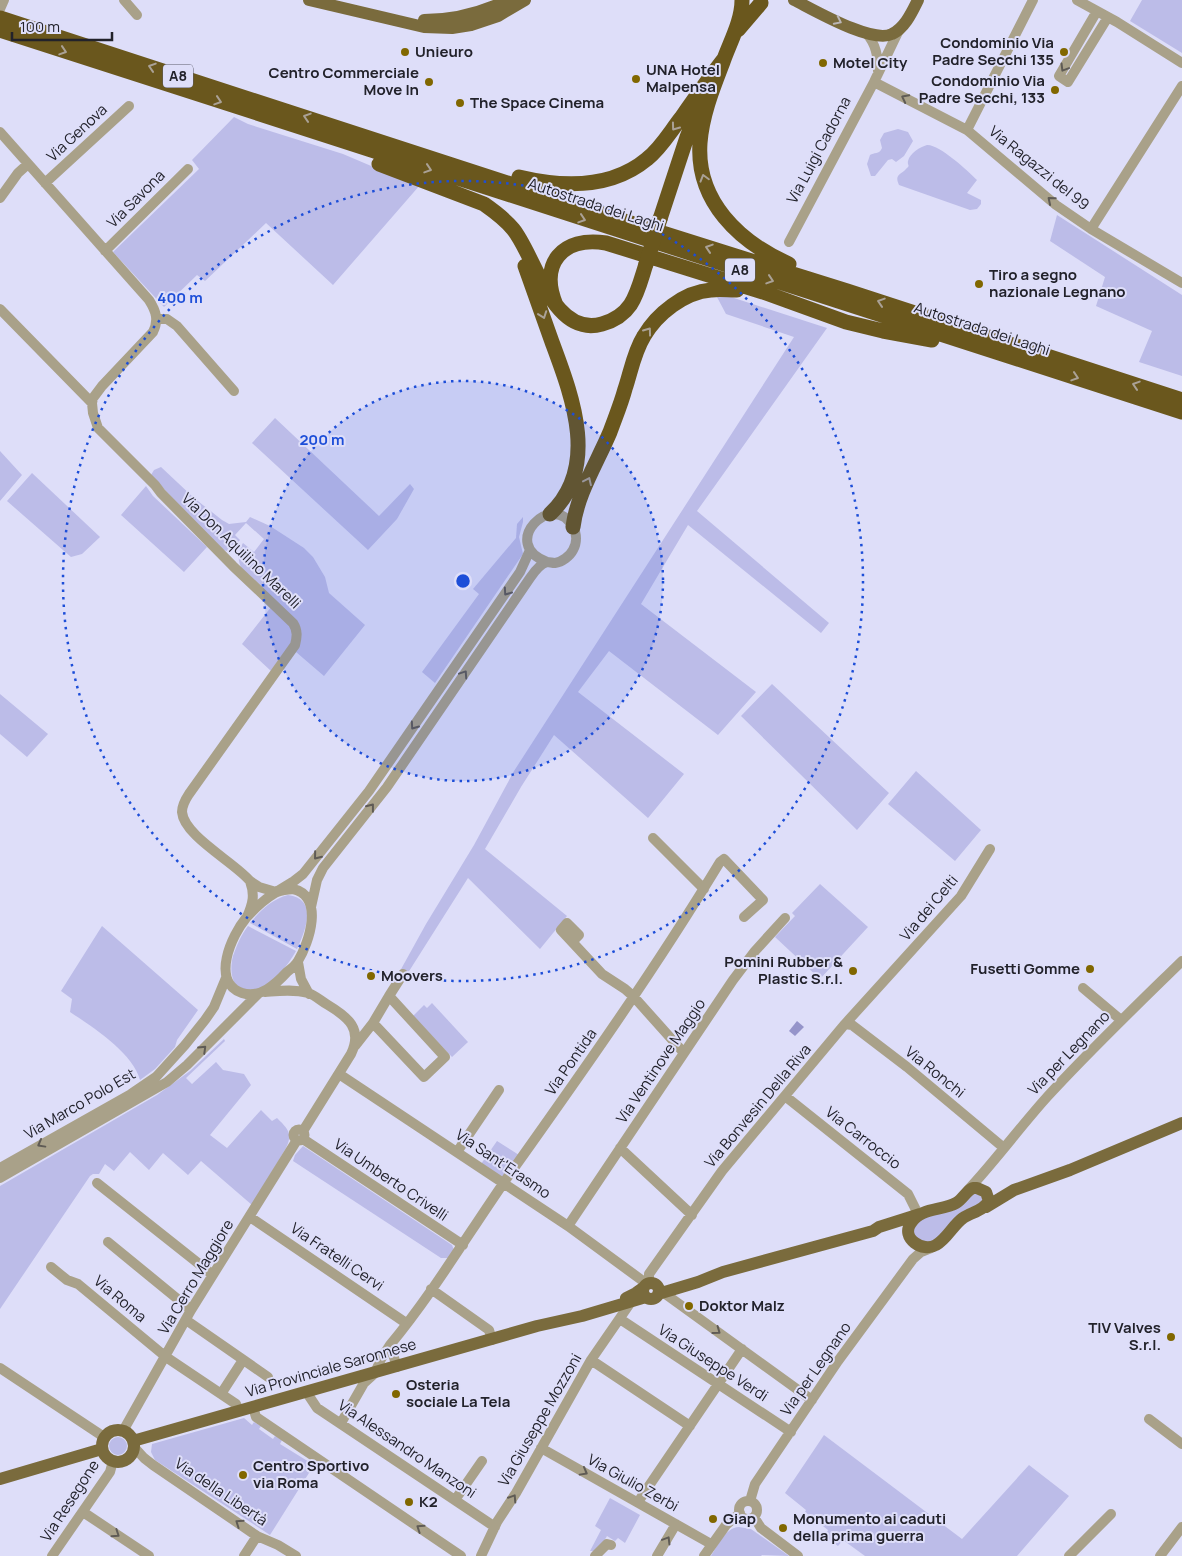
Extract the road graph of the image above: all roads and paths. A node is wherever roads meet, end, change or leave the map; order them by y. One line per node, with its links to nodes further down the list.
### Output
1 (4, 0): 16 (street)
2 (124, 0): 14 (street)
3 (310, 0): 6 (main road)
4 (333, 0): 5 (main road)
5 (508, 0)
6 (525, 0)
7 (742, 0): 19 (highway)
8 (794, 0): 18 (main road, one-way to 18)
9 (918, 0): 17 (main road, Via Luigi Cadorna)
10 (1033, 0): 26 (street)
11 (1077, 0): 13 (street)
12 (760, 1): 19 (highway)
13 (1097, 11): 15 (street); 15 (street, one-way to 15)
14 (137, 15)
15 (1108, 17): 21 (street)
16 (1, 19): 25 (highway, Autostrada dei Laghi / A8, one-way to 25); 28 (highway, Autostrada dei Laghi / A8, one-way to 16)
17 (899, 30): 18 (main road); 22 (street, Via Luigi Cadorna)
18 (866, 33): 22 (street)
19 (734, 35): 20 (highway)
20 (724, 59): 28 (highway, one-way to 28); 38 (highway, one-way to 20); 39 (highway, bridge)
21 (1182, 62)
22 (876, 78): 26 (street, Via Ragazzi del 99, one-way to 22); 35 (street, Via Luigi Cadorna)
23 (1182, 86): 34 (street)
24 (129, 106): 31 (street, Via Genova)
25 (298, 127): 32 (highway); 43 (highway, Autostrada dei Laghi / A8, one-way to 43)
26 (967, 130): 34 (street, Via Ragazzi del 99, one-way to 26)
27 (0, 132): 29 (street)
28 (353, 132): 38 (highway, Autostrada dei Laghi / A8, one-way to 28)
29 (28, 164): 31 (street); 33 (street)
30 (188, 169): 36 (street, Via Savona)
31 (45, 183): 36 (street)
32 (458, 194): 39 (highway); 48 (highway, one-way to 48)
33 (0, 198)
34 (1091, 229): 37 (street, Via Ragazzi del 99)
35 (789, 242)
36 (105, 251): 42 (street)
37 (1182, 283)
38 (847, 291): 45 (highway, Autostrada dei Laghi / A8, one-way to 38)
39 (556, 305): 41 (highway)
40 (0, 309): 46 (street)
41 (809, 309): 43 (highway); 49 (highway, one-way to 41)
42 (157, 319): 44 (street); 46 (street)
43 (1048, 368): 47 (highway, Autostrada dei Laghi / A8, one-way to 47)
44 (234, 390)
45 (1182, 400)
46 (92, 403): 54 (street, Via Don Aquilino Marelli)
47 (1182, 412)
48 (550, 514): 49 (street); 50 (street)
49 (573, 527): 51 (street)
50 (530, 550): 51 (street); 56 (street, one-way to 56)
51 (547, 562): 57 (street, one-way to 51)
52 (653, 838): 55 (street)
53 (990, 849): 62 (street, Via dei Celti)
54 (250, 881): 56 (street, Via Don Aquilino Marelli); 60 (street)
55 (704, 889): 58 (street, Via Pontida); 71 (street, Via Pontida)
56 (276, 892): 57 (street); 60 (street)
57 (311, 907): 63 (street)
58 (744, 917)
59 (785, 918): 76 (street, Via Ventinove Maggio)
60 (244, 921): 66 (street)
61 (572, 942): 71 (street)
62 (905, 959): 74 (street, Via Bonvesin Della Riva)
63 (298, 961): 68 (street); 69 (street)
64 (1182, 961): 72 (street, Via per Legnano)
65 (403, 974): 70 (street, Via Cerro Maggiore)
66 (226, 978): 68 (street); 85 (street, Via Marco Polo Est, one-way to 85)
67 (1083, 988): 72 (street)
68 (262, 992): 69 (street); 87 (street, one-way to 68)
69 (309, 994): 75 (street)
70 (389, 996): 73 (street, Via Cerro Maggiore); 73 (street)
71 (634, 997): 76 (street); 89 (street, Via Pontida)
72 (1121, 1020): 83 (street, Via per Legnano)
73 (373, 1023): 75 (street, Via Cerro Maggiore)
74 (845, 1024): 79 (street, Via Bonvesin Della Riva); 83 (street, Via Ronchi)
75 (355, 1046): 77 (street, Via Cerro Maggiore)
76 (684, 1053): 82 (street, Via Ventinove Maggio)
77 (339, 1074): 81 (street, Via Cerro Maggiore); 84 (street, Via Sant'Erasmo)
78 (499, 1090): 84 (street)
79 (784, 1096): 94 (street, Via Carroccio); 95 (street, Via Bonvesin Della Riva)
80 (1182, 1123): 91 (main road)
81 (301, 1137): 96 (street, Via Cerro Maggiore); 101 (street, Via Umberto Crivelli)
82 (620, 1148): 95 (street); 97 (street, Via Ventinove Maggio)
83 (1004, 1148): 86 (street, Via per Legnano)
84 (458, 1152): 89 (street, Via Sant'Erasmo)
85 (0, 1168)
86 (985, 1172): 90 (street, Via per Legnano); 92 (street, Via per Legnano)
87 (0, 1178)
88 (97, 1183): 105 (street)
89 (504, 1184): 97 (street, Via Sant'Erasmo); 101 (street, Via Pontida)
90 (968, 1190): 92 (main road); 94 (main road, Via Provinciale Saronnese)
91 (1014, 1190): 92 (main road); 93 (main road)
92 (984, 1191): 93 (main road)
93 (986, 1207): 102 (main road)
94 (918, 1212): 98 (main road, Via Provinciale Saronnese); 100 (main road)
95 (692, 1214): 107 (street, Via Bonvesin Della Riva)
96 (250, 1217): 105 (street, Via Cerro Maggiore); 112 (street, Via Fratelli Cervi)
97 (568, 1226): 107 (street, Via Sant'Erasmo)
98 (873, 1230): 100 (main road, Via Provinciale Saronnese); 107 (main road, Via Provinciale Saronnese)
99 (108, 1242): 109 (street)
100 (913, 1242): 102 (main road, Via Provinciale Saronnese); 103 (street)
101 (463, 1245): 106 (street, Via Pontida)
102 (931, 1248): 103 (street, Via per Legnano)
103 (914, 1259): 127 (street, Via per Legnano)
104 (51, 1267): 117 (street, Via Roma)
105 (212, 1275): 109 (street, Via Cerro Maggiore)
106 (431, 1289): 112 (street, Via Pontida); 114 (street)
107 (652, 1289): 108 (main road, Via Provinciale Saronnese); 113 (main road, Via Provinciale Saronnese); 116 (street, Via Sant'Erasmo, one-way to 116)
108 (631, 1302): 110 (street, Via Giuseppe Mozzoni); 113 (main road, Via Provinciale Saronnese)
109 (192, 1310): 111 (street, Via Cerro Maggiore)
110 (620, 1319): 119 (street, Via Giuseppe Mozzoni); 124 (street, Via Giuseppe Verdi)
111 (186, 1320): 117 (street, Via Cerro Maggiore); 118 (street)
112 (406, 1323): 115 (street, Via Pontida)
113 (538, 1326): 114 (main road, Via Provinciale Saronnese)
114 (492, 1340): 120 (main road, Via Provinciale Saronnese)
115 (390, 1345): 120 (street); 122 (street, Via Pontida)
116 (742, 1349): 124 (street); 127 (street, Via Sant'Erasmo)
117 (166, 1357): 126 (street, Via Roma); 133 (street, Via Cerro Maggiore)
118 (243, 1360): 123 (street); 126 (street)
119 (592, 1360): 132 (street); 138 (street, Via Giuseppe Mozzoni)
120 (397, 1367): 122 (main road, Via Provinciale Saronnese)
121 (0, 1368): 135 (street)
122 (375, 1373): 125 (main road, Via Provinciale Saronnese); 131 (street, Via Pontida)
123 (268, 1377)
124 (718, 1384): 132 (street); 134 (street, Via Giuseppe Verdi)
125 (307, 1392): 128 (main road, Via Provinciale Saronnese); 131 (street, Via Alessandro Manzoni)
126 (221, 1394): 129 (street, Via Roma)
127 (812, 1400): 134 (street, Via per Legnano)
128 (253, 1407): 129 (main road, Via Provinciale Saronnese); 159 (street, one-way to 128)
129 (239, 1411): 136 (main road, Via Provinciale Saronnese)
130 (1149, 1419): 137 (street)
131 (341, 1423): 142 (street, Via Alessandro Manzoni)
132 (690, 1426): 144 (street)
133 (123, 1431): 135 (main road); 136 (main road)
134 (790, 1432): 143 (street, Via per Legnano)
135 (103, 1443): 139 (main road); 141 (main road)
136 (133, 1444): 139 (main road); 152 (street, Via della Libertà, one-way to 136)
137 (1182, 1444)
138 (541, 1448): 144 (street, Via Giulio Zerbi, one-way to 144); 150 (street, Via Giuseppe Mozzoni, one-way to 138)
139 (113, 1461): 145 (street, Via Resegone)
140 (482, 1461): 142 (street)
141 (0, 1479)
142 (455, 1500): 150 (street, Via Alessandro Manzoni)
143 (750, 1501): 146 (street); 148 (street)
144 (638, 1502): 149 (street, Via Giulio Zerbi)
145 (82, 1512): 155 (street, one-way to 155); 156 (street, Via Resegone)
146 (740, 1513): 148 (street); 153 (street)
147 (1112, 1514): 165 (street)
148 (754, 1517): 164 (street)
149 (676, 1524): 153 (street, Via Giulio Zerbi); 162 (street, one-way to 149)
150 (495, 1526): 160 (street, Via Giuseppe Mozzoni)
151 (1182, 1527): 166 (street)
152 (257, 1536): 157 (street); 158 (street, Via della Libertà)
153 (711, 1544): 163 (street)
154 (611, 1545): 161 (street)
155 (147, 1555)
156 (52, 1556)
157 (244, 1556)
158 (296, 1556)
159 (461, 1556)
160 (481, 1556)
161 (595, 1556)
162 (657, 1556)
163 (704, 1556)
164 (798, 1556)
165 (1069, 1556)
166 (1160, 1556)

